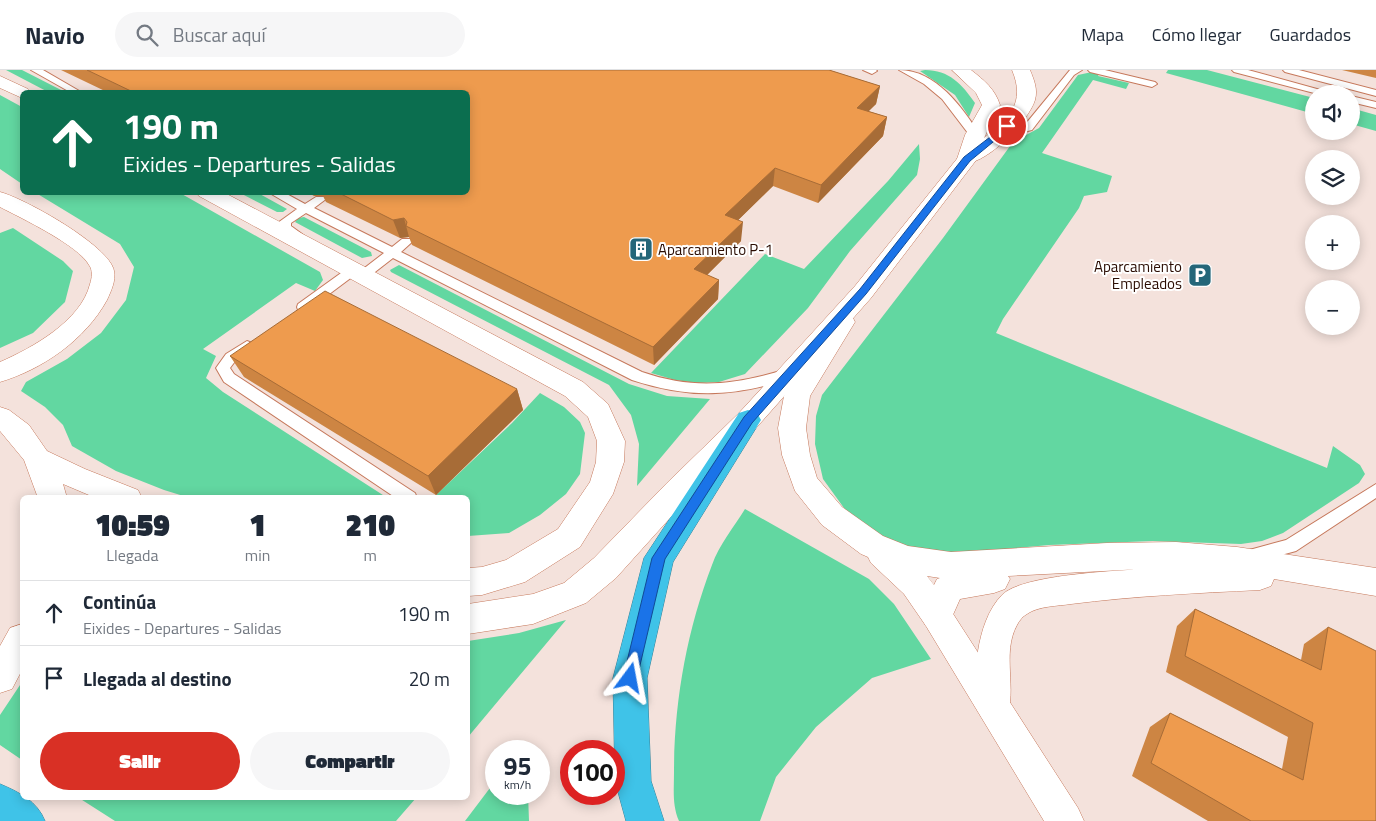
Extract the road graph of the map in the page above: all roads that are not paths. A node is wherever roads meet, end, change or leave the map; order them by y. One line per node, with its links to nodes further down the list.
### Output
1 (36, 70): 14 (lane)
2 (904, 70): 20 (lane)
3 (961, 70): 20 (street)
4 (1022, 70): 19 (street)
5 (1062, 70): 19 (lane)
6 (1077, 70): 21 (lane)
7 (1096, 70): 8 (lane); 12 (lane)
8 (1136, 70)
9 (1237, 70): 13 (lane)
10 (1288, 70): 16 (lane)
11 (0, 81): 15 (street)
12 (1152, 84)
13 (1305, 88)
14 (72, 90)
15 (20, 92)
16 (1376, 93)
17 (1360, 101): 18 (lane)
18 (1376, 105)
19 (1022, 111): 21 (street)
20 (975, 135): 22 (street)
21 (998, 135): 22 (street)
22 (967, 159): 32 (street)
23 (211, 195): 30 (street)
24 (279, 195): 27 (lane)
25 (0, 198): 36 (street)
26 (320, 199): 27 (lane)
27 (305, 208): 29 (lane); 30 (lane)
28 (406, 242): 29 (lane)
29 (392, 252): 31 (lane); 35 (lane)
30 (330, 260): 31 (street)
31 (357, 274): 33 (lane); 48 (street)
32 (863, 292): 35 (street); 44 (street)
33 (291, 316)
34 (261, 336): 43 (lane)
35 (792, 372): 38 (street)
36 (0, 373)
37 (0, 417): 39 (street)
38 (748, 420): 51 (street); 57 (highway)
39 (38, 459): 41 (street); 42 (street)
40 (1376, 490): 46 (lane)
41 (53, 495)
42 (120, 495)
43 (405, 495)
44 (872, 545): 45 (street); 50 (street)
45 (1077, 559): 46 (street); 50 (street)
46 (1237, 560): 47 (street)
47 (1314, 572): 49 (street); 54 (street)
48 (470, 582)
49 (1376, 582)
50 (937, 616): 54 (street)
51 (470, 619)
52 (20, 642): 53 (street)
53 (0, 677)
54 (994, 706): 58 (street)
55 (0, 803): 56 (highway)
56 (26, 821)
57 (645, 821)
58 (1065, 821)

